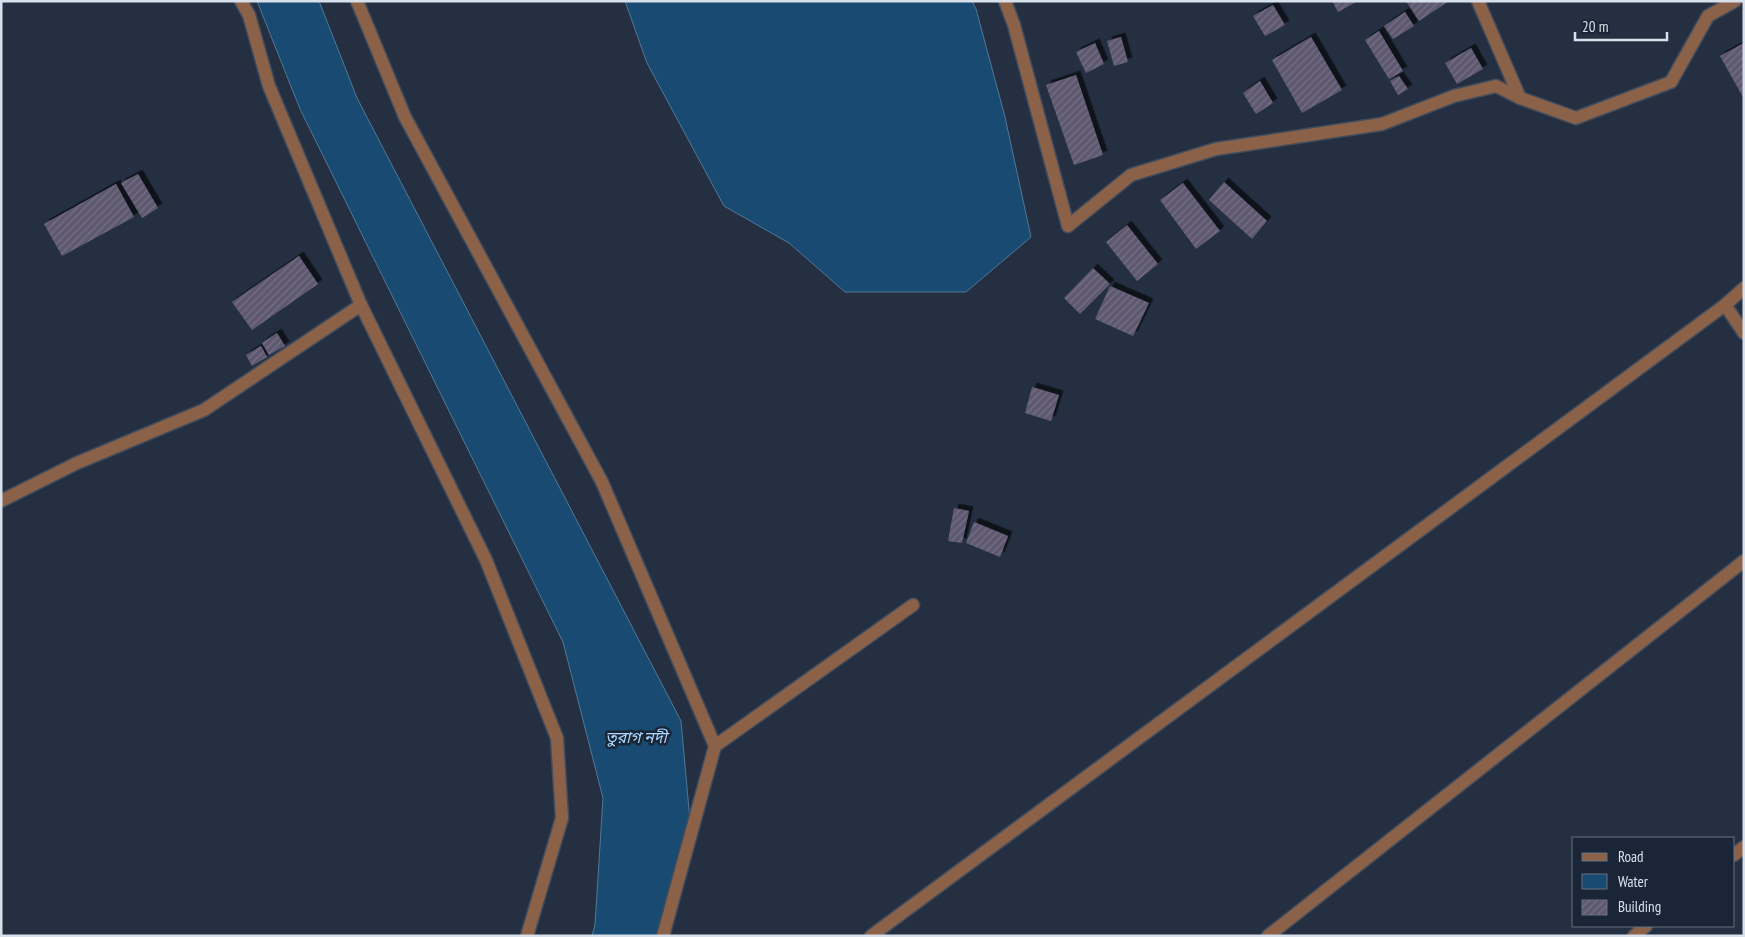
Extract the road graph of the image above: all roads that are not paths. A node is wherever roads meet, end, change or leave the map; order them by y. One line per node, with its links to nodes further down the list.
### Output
1 (241, 1): 8 (street)
2 (357, 1): 14 (street)
3 (1005, 1): 6 (street)
4 (1478, 1): 6 (street)
5 (1734, 1): 6 (street)
6 (1520, 98)
7 (1744, 288): 9 (street)
8 (361, 305): 11 (street); 16 (street)
9 (1725, 305): 10 (street); 18 (street)
10 (1744, 333)
11 (1, 501)
12 (1744, 561): 19 (street)
13 (913, 605): 14 (street)
14 (715, 746): 17 (street)
15 (1645, 927): 20 (street)
16 (527, 936)
17 (663, 936)
18 (871, 936)
19 (1268, 936)
20 (1634, 936)

